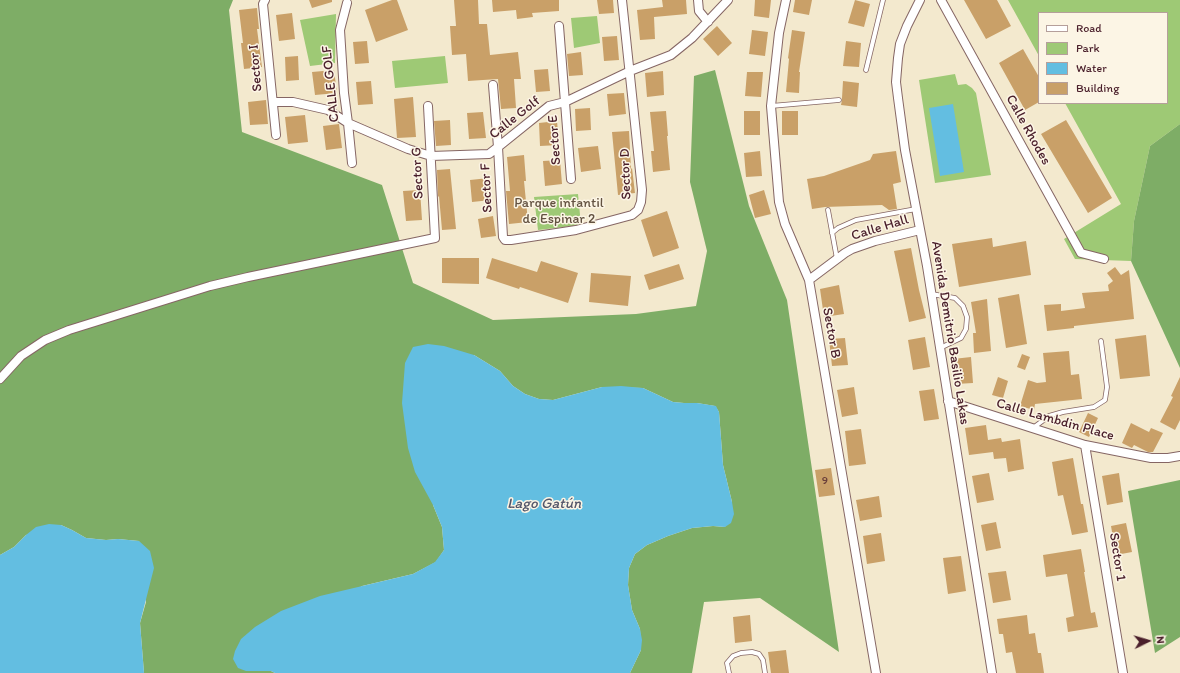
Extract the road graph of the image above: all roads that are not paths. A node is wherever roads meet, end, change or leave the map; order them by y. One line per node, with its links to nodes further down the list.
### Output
1 (265, 0): 16 (street, Sector I)
2 (622, 0): 13 (street, Sector D)
3 (698, 0): 10 (street)
4 (728, 0): 10 (street, Calle Golf)
5 (786, 0): 19 (street, Sector B)
6 (883, 0): 12 (lane)
7 (920, 0): 26 (street, Avenida Demitrio Basilio Lakas)
8 (941, 0): 32 (street, Calle Rhodes)
9 (347, 3): 20 (street, CALLE GOLF)
10 (708, 22): 13 (street, Calle Golf)
11 (559, 26): 17 (street, Sector E)
12 (866, 70)
13 (630, 71): 17 (street, Calle Golf); 30 (street, Sector D)
14 (493, 85): 22 (street, Sector F)
15 (839, 100): 19 (lane)
16 (273, 102): 20 (street, Calle Golf); 21 (street, Sector I)
17 (565, 102): 22 (street, Calle Golf); 25 (street, Sector E)
18 (428, 106): 23 (street, Sector G)
19 (771, 106): 33 (street, Sector B)
20 (348, 123): 23 (street, Calle Golf); 24 (street, CALLE GOLF)
21 (276, 135)
22 (498, 148): 23 (street, Calle Golf); 30 (street, Sector F)
23 (431, 156): 37 (street, Sector G)
24 (352, 163)
25 (571, 179)
26 (916, 209): 28 (street, Avenida Demitrio Basilio Lakas); 29 (lane)
27 (828, 210): 29 (lane)
28 (920, 230): 31 (street, Calle Hall); 34 (street, Avenida Demitrio Basilio Lakas)
29 (832, 233): 31 (lane)
30 (505, 240)
31 (837, 259): 33 (street, Calle Hall)
32 (1104, 259)
33 (809, 280): 44 (street, Sector B)
34 (931, 294): 36 (street, Avenida Demitrio Basilio Lakas); 36 (lane)
35 (1101, 341): 39 (lane)
36 (940, 348): 38 (street, Avenida Demitrio Basilio Lakas)
37 (0, 379)
38 (948, 401): 39 (street, Calle Lambdin Place); 45 (street, Avenida Demitrio Basilio Lakas)
39 (1033, 428): 40 (street, Calle Lambdin Place)
40 (1085, 445): 41 (street, Calle Lambdin Place); 46 (street, Sector 1)
41 (1180, 456)
42 (729, 673): 43 (lane)
43 (764, 673)
44 (876, 673)
45 (992, 673)
46 (1123, 673)

